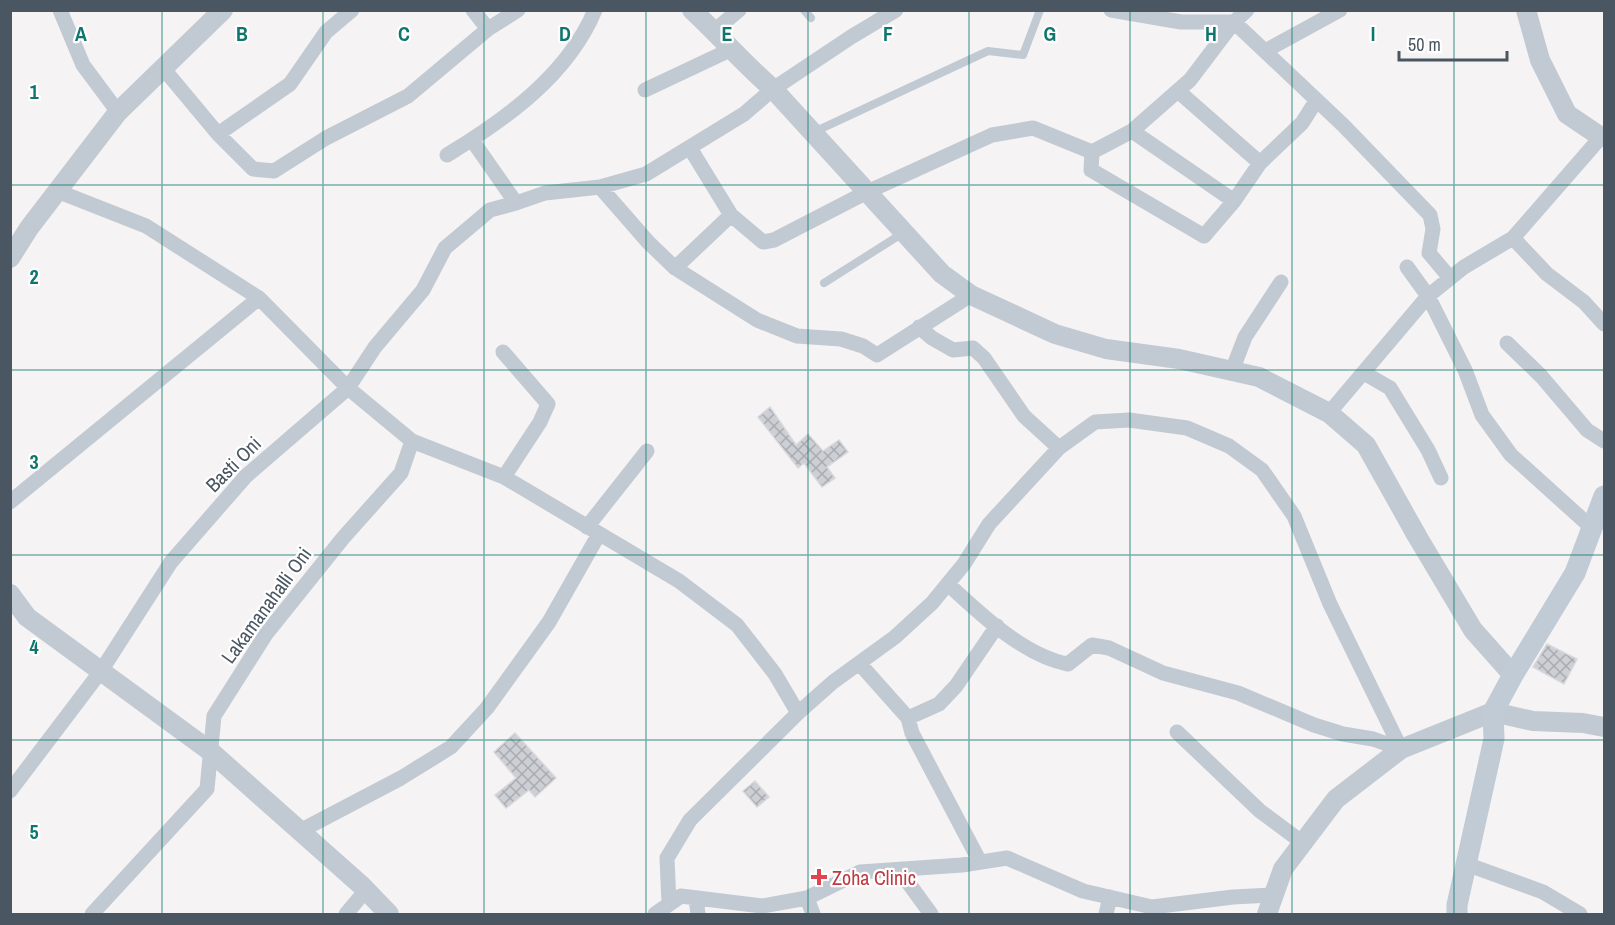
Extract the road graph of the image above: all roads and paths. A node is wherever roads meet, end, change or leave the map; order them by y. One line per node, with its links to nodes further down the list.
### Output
1 (60, 10): 27 (street)
2 (223, 10): 22 (street)
3 (352, 10): 30 (street)
4 (473, 10): 18 (street)
5 (518, 10): 18 (street)
6 (595, 10): 32 (street)
7 (692, 10): 19 (street)
8 (739, 10): 19 (street)
9 (804, 10): 16 (lane)
10 (896, 10): 23 (street, Basti Oni)
11 (1040, 10): 29 (lane)
12 (1111, 10): 17 (street)
13 (1247, 10): 17 (street)
14 (1341, 10): 21 (street)
15 (1526, 10): 31 (street)
16 (811, 18)
17 (1234, 22): 21 (street); 25 (street)
18 (488, 29): 30 (street)
19 (714, 31): 20 (street)
20 (732, 49): 23 (street); 24 (street)
21 (1265, 51): 26 (street)
22 (163, 68): 27 (street); 30 (street)
23 (773, 89): 29 (street); 33 (street, Basti Oni)
24 (645, 90)
25 (1178, 91): 28 (street); 36 (street)
26 (1316, 100): 36 (street); 48 (street)
27 (118, 112): 38 (street)
28 (1132, 131): 34 (street); 40 (street)
29 (812, 132): 39 (street)
30 (218, 134)
31 (1603, 137): 44 (street)
32 (472, 140): 35 (street); 41 (street)
33 (690, 148): 37 (street, Basti Oni); 42 (street)
34 (1092, 152): 39 (street); 40 (street)
35 (447, 155)
36 (1260, 163): 40 (street)
37 (600, 187): 41 (street, Basti Oni); 47 (street)
38 (57, 191): 45 (street); 53 (street)
39 (867, 192): 42 (street); 43 (street)
40 (1234, 201)
41 (516, 203): 60 (street, Basti Oni)
42 (731, 215): 47 (street)
43 (903, 233): 50 (lane); 51 (street)
44 (1513, 238): 48 (street); 54 (street)
45 (10, 258)
46 (1407, 267): 52 (street)
47 (675, 268): 55 (street)
48 (1450, 278): 52 (street)
49 (1281, 282): 58 (street)
50 (824, 283)
51 (970, 295): 55 (street); 58 (street)
52 (1428, 296): 59 (street); 70 (street)
53 (259, 298): 60 (street); 69 (street)
54 (1605, 324)
55 (919, 327): 64 (street)
56 (1508, 343): 63 (street)
57 (503, 352): 66 (street)
58 (1232, 371): 61 (street)
59 (1364, 373): 61 (street); 67 (street)
60 (348, 388): 62 (street); 76 (street, Basti Oni)
61 (1329, 413): 77 (street)
62 (412, 441): 66 (street); 84 (street, Lakamanahalli Oni)
63 (1605, 441)
64 (1059, 448): 72 (street); 83 (street)
65 (647, 451): 71 (street)
66 (504, 477): 71 (street)
67 (1441, 478)
68 (1605, 496): 70 (main road)
69 (10, 502)
70 (1592, 528): 77 (main road)
71 (593, 530): 79 (street); 86 (street)
72 (948, 584): 74 (street); 75 (street)
73 (10, 594): 76 (street)
74 (997, 626): 80 (street); 83 (street)
75 (859, 663): 79 (street); 80 (street)
76 (101, 671): 84 (street); 85 (street, Basti Oni)
77 (1512, 675): 78 (main road)
78 (1493, 712): 81 (street); 83 (street); 89 (main road)
79 (798, 713): 96 (street)
80 (908, 718): 88 (street)
81 (1605, 727)
82 (1177, 732): 87 (street)
83 (1401, 749): 87 (street)
84 (210, 751): 86 (street); 97 (street, Lakamanahalli Oni)
85 (10, 791)
86 (300, 831): 91 (street)
87 (1303, 843): 92 (street)
88 (980, 862): 90 (street); 93 (street)
89 (1466, 864): 106 (main road); 107 (street)
90 (899, 870): 95 (street); 103 (street)
91 (366, 890): 98 (street); 99 (street)
92 (1273, 895): 93 (street); 105 (street)
93 (1110, 897): 104 (street)
94 (696, 898): 95 (street); 96 (street); 101 (street)
95 (807, 898): 102 (street)
96 (669, 904): 100 (street)
97 (92, 915)
98 (346, 915)
99 (389, 915)
100 (655, 915)
101 (698, 915)
102 (813, 915)
103 (931, 915)
104 (1107, 915)
105 (1266, 915)
106 (1457, 915)
107 (1580, 915)

